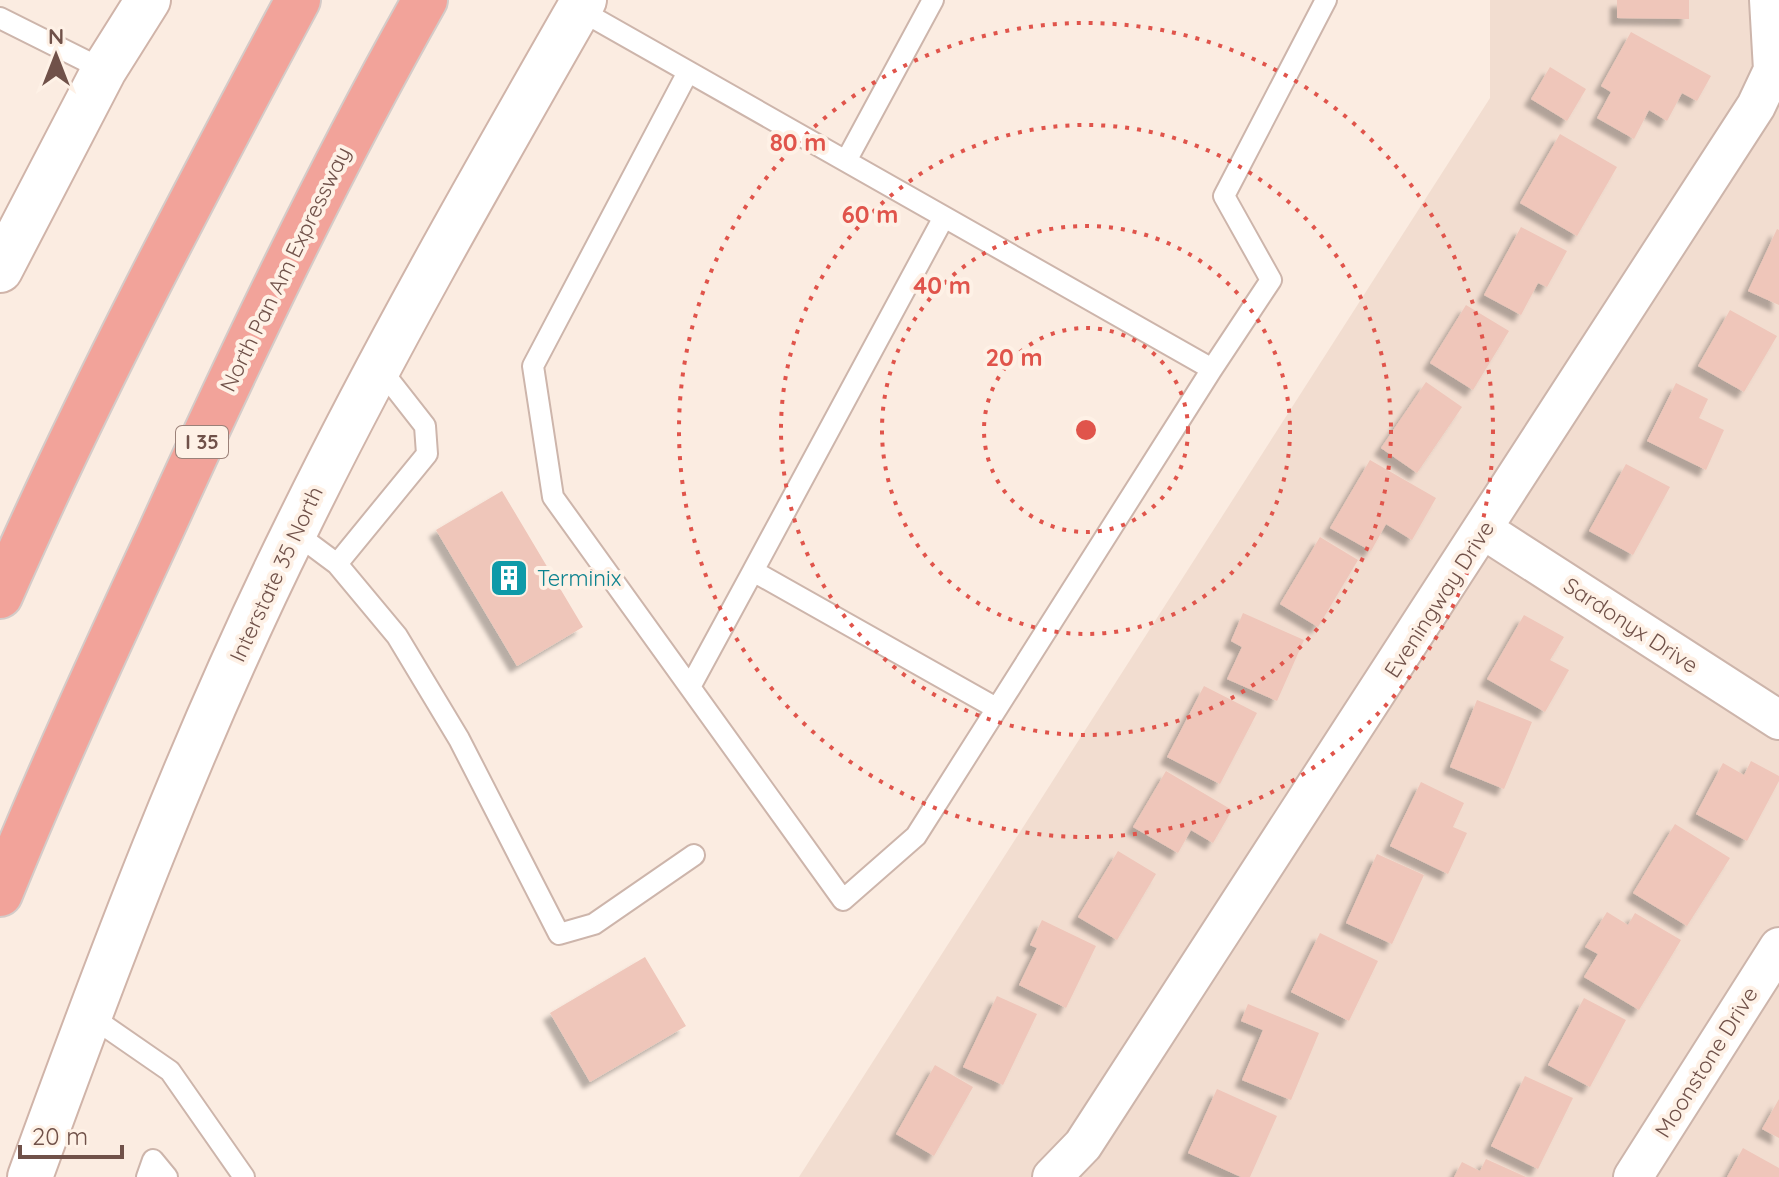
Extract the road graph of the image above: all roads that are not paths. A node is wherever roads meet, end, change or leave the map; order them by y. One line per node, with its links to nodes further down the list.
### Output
1 (148, 0): 9 (main road)
2 (298, 0): 20 (highway)
3 (425, 0): 25 (highway, North Pan Am Expressway / I 35)
4 (933, 0): 11 (lane)
5 (1326, 0): 15 (lane)
6 (1769, 0): 16 (street, Eveningway Drive)
7 (581, 5): 10 (lane); 14 (main road, Interstate 35 North)
8 (0, 18): 9 (lane)
9 (104, 70): 13 (main road)
10 (688, 72): 11 (lane); 21 (lane)
11 (846, 161): 12 (lane)
12 (944, 217): 15 (lane); 19 (lane)
13 (0, 270)
14 (378, 366): 17 (main road, Interstate 35 North); 18 (lane)
15 (1212, 369): 22 (lane)
16 (1484, 530): 23 (street, Sardonyx Drive); 32 (street, Eveningway Drive)
17 (294, 532): 18 (lane); 27 (main road, Interstate 35 North)
18 (337, 564): 24 (lane)
19 (753, 571): 21 (lane); 22 (lane)
20 (0, 596)
21 (690, 687): 22 (lane)
22 (996, 708)
23 (1779, 720)
24 (694, 855)
25 (0, 894)
26 (1779, 947): 33 (street, Moonstone Drive)
27 (89, 1015): 28 (main road, Interstate 35 North); 31 (lane)
28 (30, 1177)
29 (147, 1177): 30 (lane)
30 (167, 1177)
31 (244, 1177)
32 (1052, 1177)
33 (1633, 1177)

